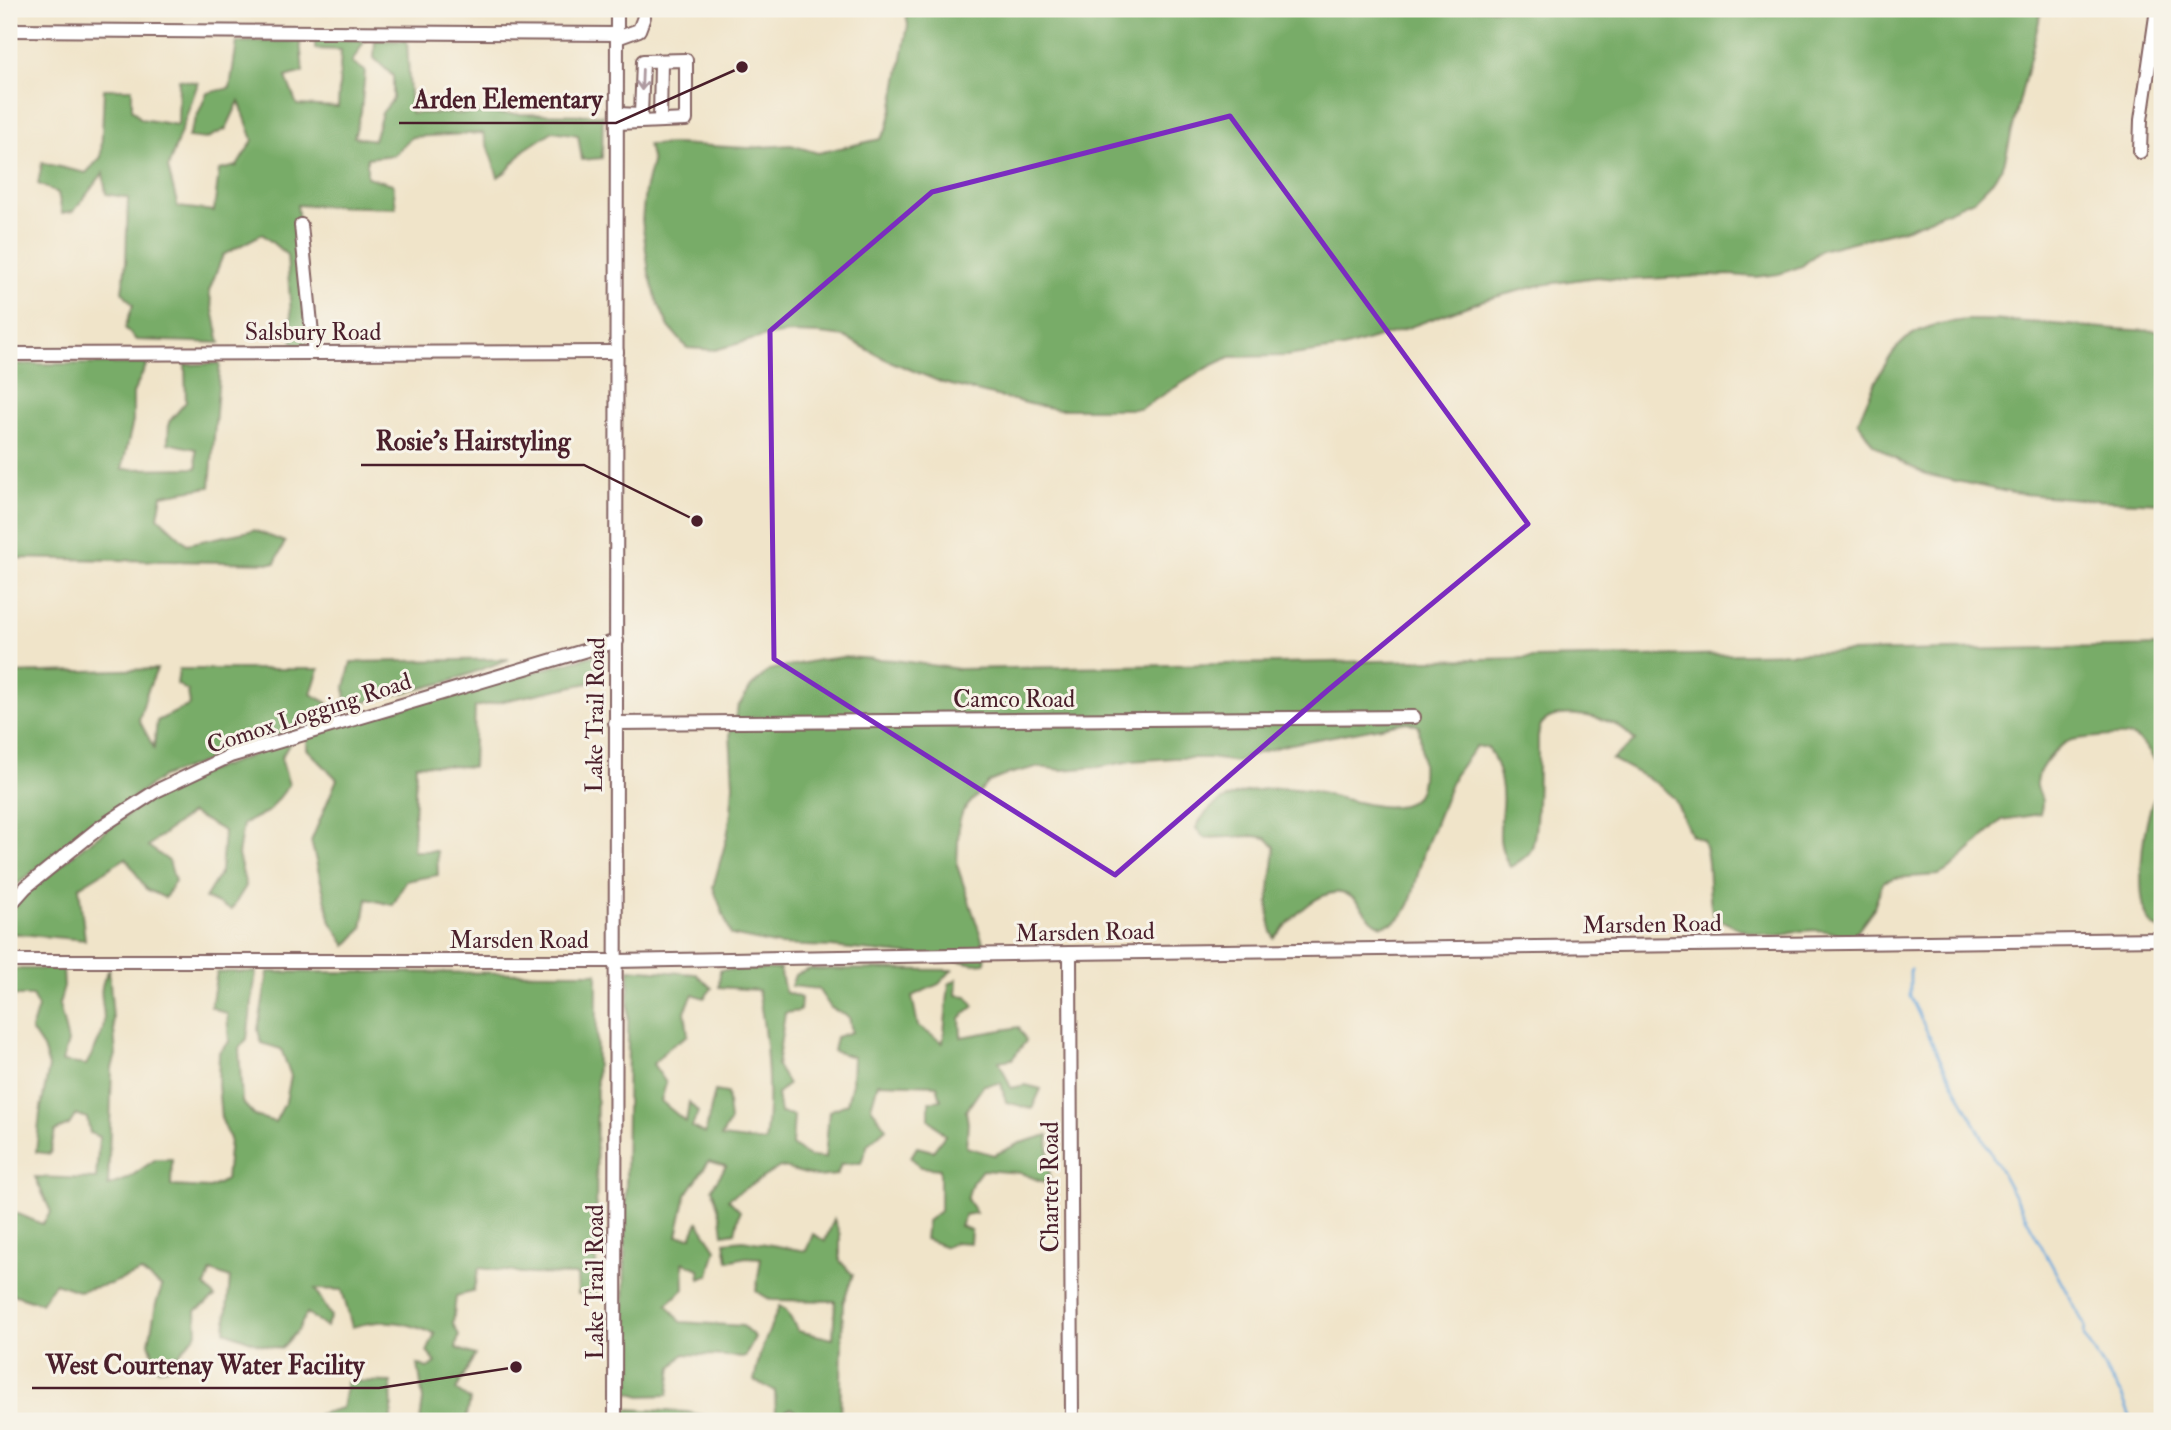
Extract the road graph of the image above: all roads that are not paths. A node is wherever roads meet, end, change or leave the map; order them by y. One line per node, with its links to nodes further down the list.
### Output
1 (617, 9): 5 (street, Lake Trail Road)
2 (642, 9): 5 (street)
3 (2157, 9): 9 (street)
4 (9, 30): 5 (street)
5 (617, 36): 7 (street, Lake Trail Road)
6 (661, 61): 7 (street, one-way to 7); 8 (street); 8 (street)
7 (617, 119): 8 (street); 11 (street, Lake Trail Road)
8 (660, 121)
9 (2140, 152)
10 (302, 225): 12 (street)
11 (617, 352): 12 (street, Salsbury Road); 14 (street, Lake Trail Road)
12 (314, 353): 13 (street, Salsbury Road)
13 (9, 354)
14 (617, 640): 16 (street, Lake Trail Road); 17 (street, Comox Logging Road)
15 (1414, 717): 16 (street, Camco Road)
16 (615, 723): 21 (street, Lake Trail Road)
17 (9, 906)
18 (2162, 939): 19 (street, Marsden Road)
19 (1070, 953): 21 (street, Marsden Road); 23 (street, Charter Road)
20 (9, 961): 21 (street, Marsden Road)
21 (615, 961): 22 (street, Lake Trail Road)
22 (615, 1421)
23 (1072, 1421)

